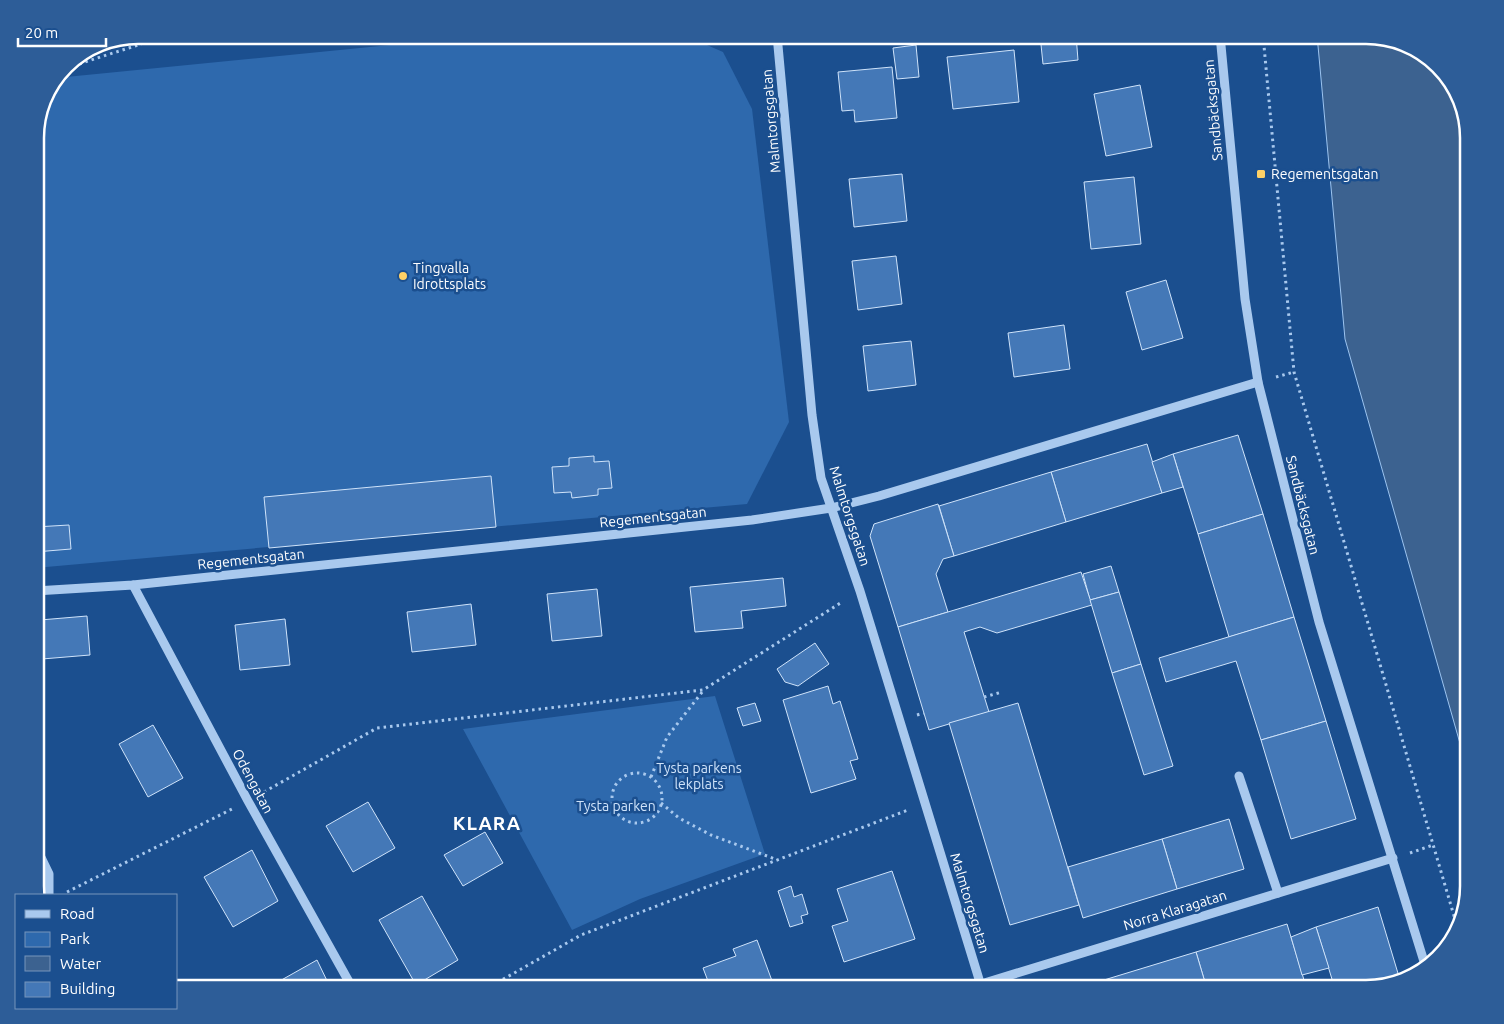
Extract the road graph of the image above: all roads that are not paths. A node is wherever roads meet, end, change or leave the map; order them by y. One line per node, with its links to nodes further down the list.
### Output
1 (778, 44): 4 (street, Malmtorgsgatan)
2 (1221, 44): 3 (street, Sandbäcksgatan)
3 (1258, 382): 4 (street, Regementsgatan); 8 (street, Sandbäcksgatan)
4 (831, 508): 5 (street, Regementsgatan); 14 (street, Malmtorgsgatan)
5 (132, 585): 6 (street, Regementsgatan); 13 (street, Odengatan)
6 (44, 590)
7 (1239, 776): 10 (street)
8 (1393, 858): 10 (street, Norra Klaragatan); 12 (street, Sandbäcksgatan)
9 (44, 864): 11 (street)
10 (1278, 893): 15 (street, Norra Klaragatan)
11 (49, 894)
12 (1424, 961)
13 (348, 980)
14 (979, 980)
15 (1003, 980)

